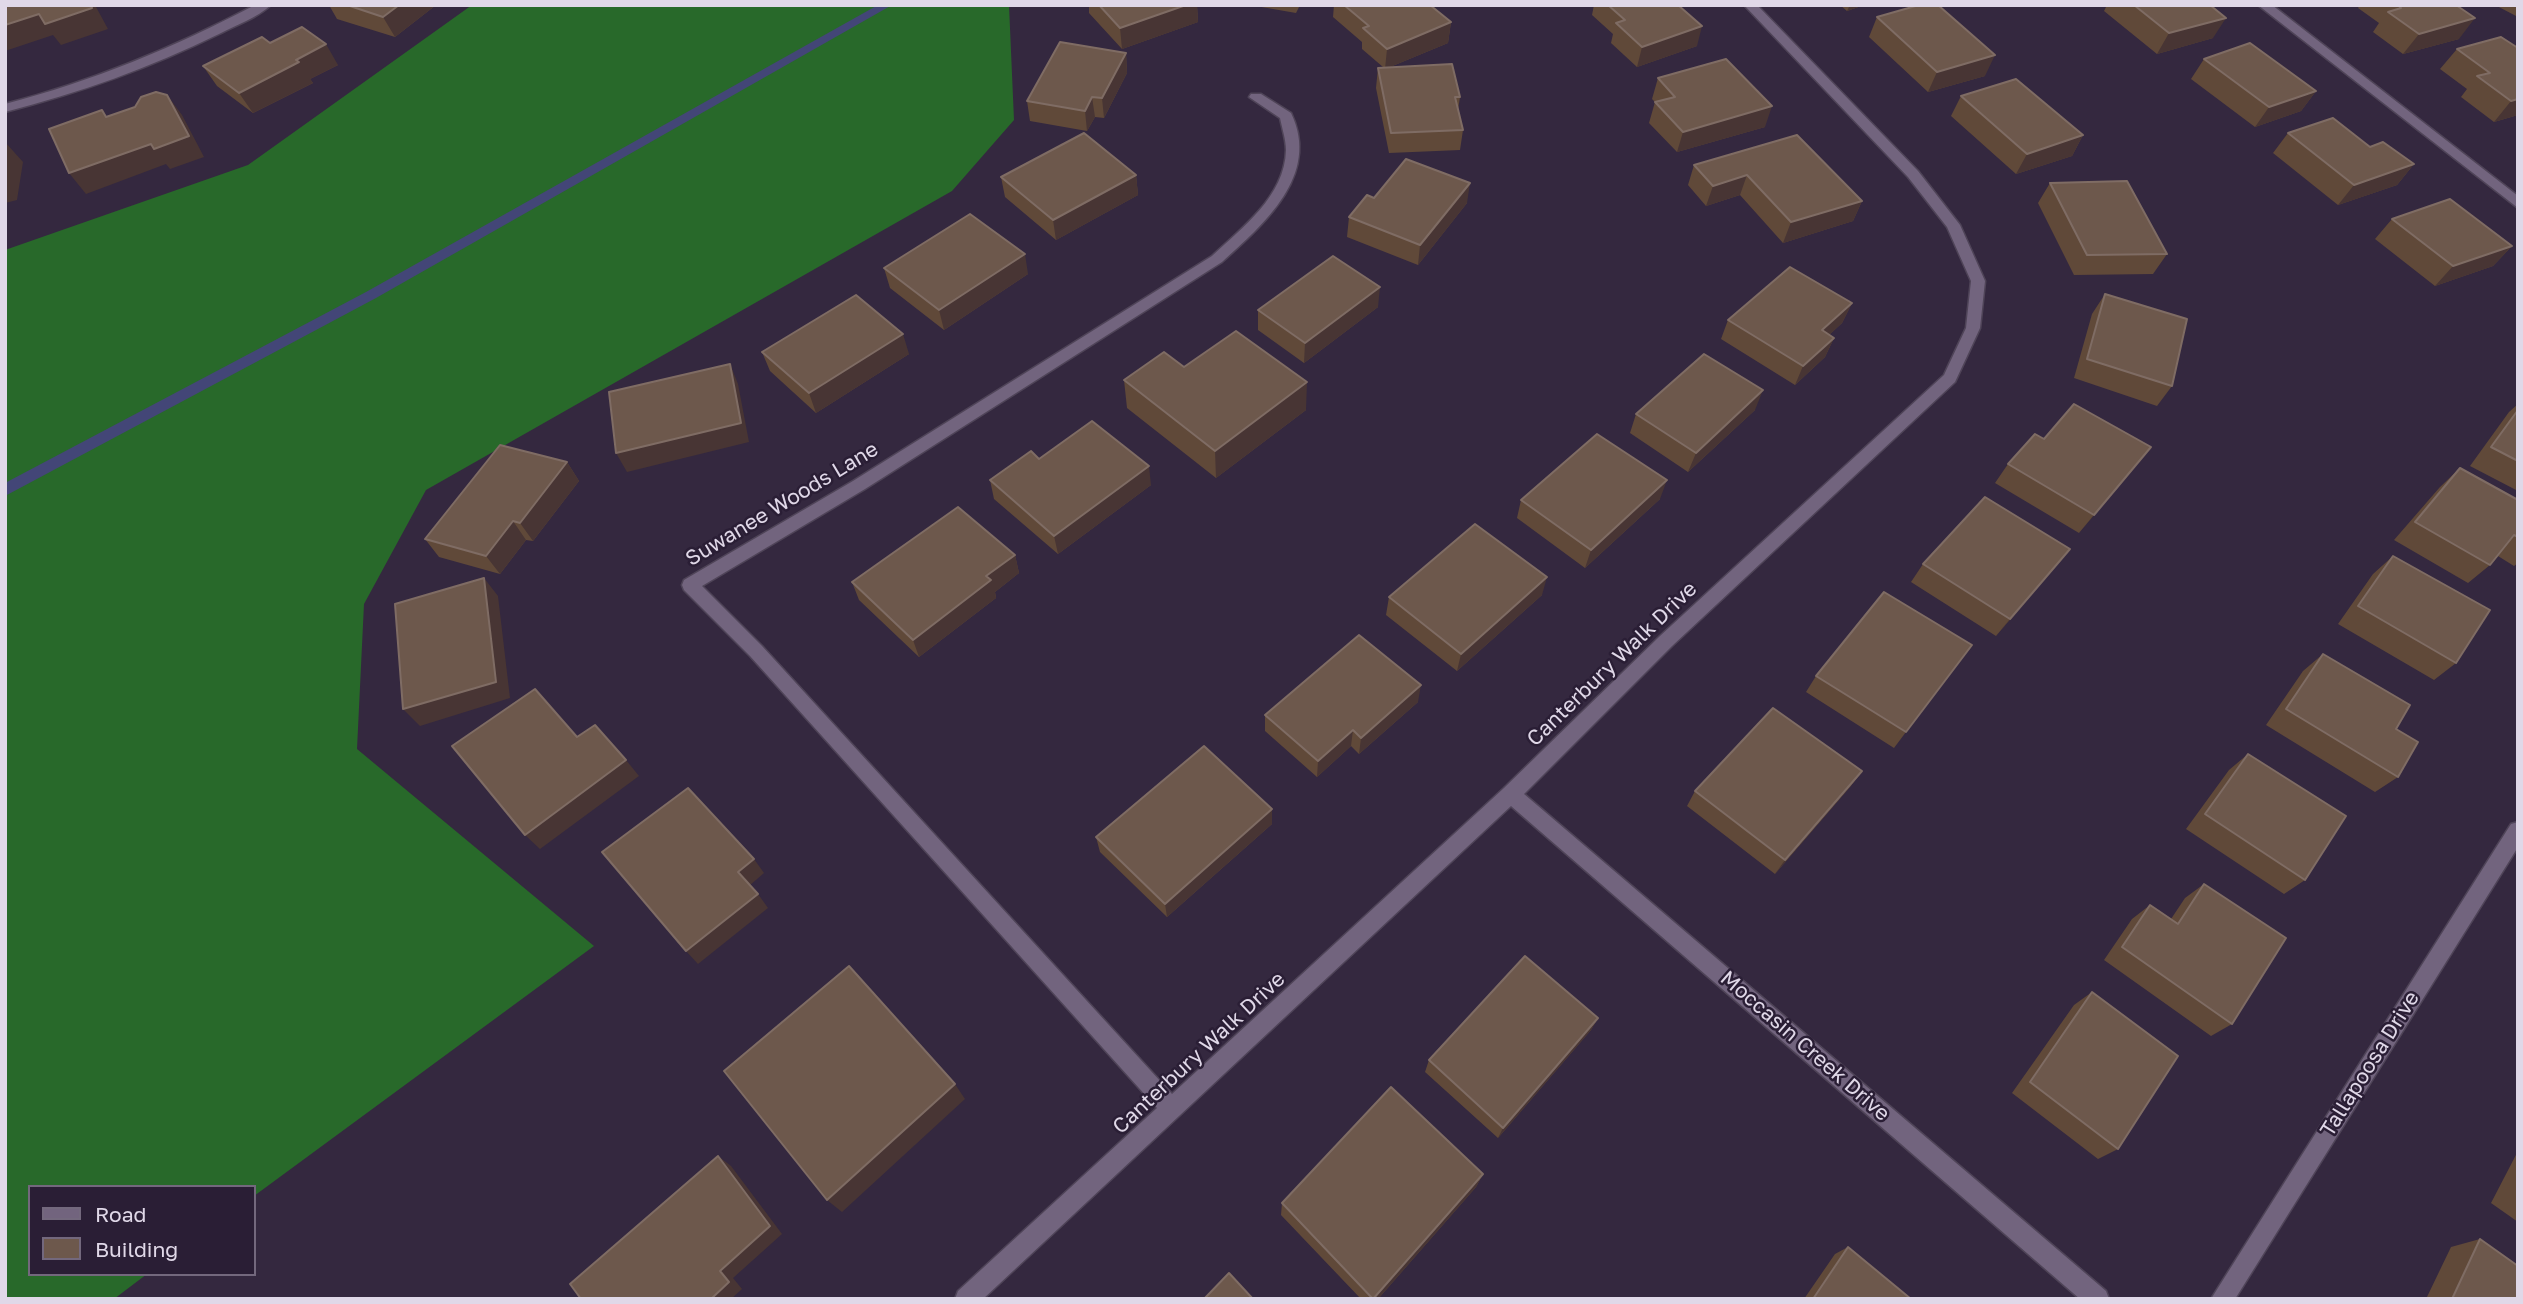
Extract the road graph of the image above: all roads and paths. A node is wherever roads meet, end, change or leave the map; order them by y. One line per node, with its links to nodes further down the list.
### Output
1 (265, 5): 5 (street)
2 (1750, 5): 7 (street, Canterbury Walk Drive)
3 (2264, 5): 6 (street)
4 (1256, 97): 9 (street, Suwanee Woods Lane)
5 (5, 108)
6 (2518, 203)
7 (1511, 794): 9 (street, Canterbury Walk Drive); 11 (street, Moccasin Creek Drive)
8 (2518, 830): 12 (street, Tallapoosa Drive)
9 (1172, 1109): 10 (street, Canterbury Walk Drive)
10 (966, 1299)
11 (2098, 1299)
12 (2222, 1299)

